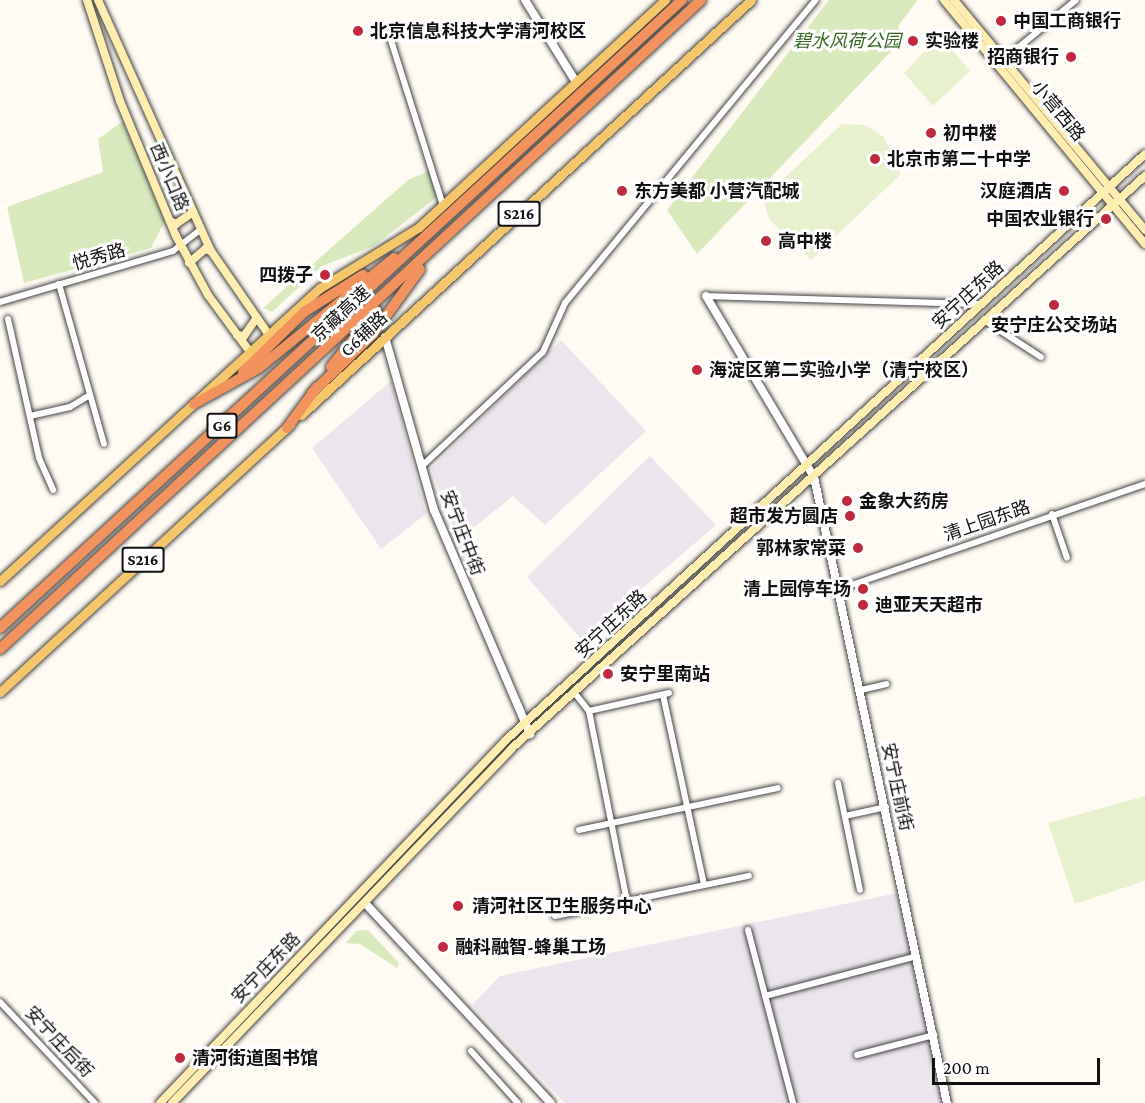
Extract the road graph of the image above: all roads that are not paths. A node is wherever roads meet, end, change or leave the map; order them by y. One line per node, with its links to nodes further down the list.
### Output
1 (87, 0): 21 (main road, 西小口路)
2 (98, 0): 20 (main road, 西小口路)
3 (525, 0): 14 (street)
4 (665, 0): 14 (main road)
5 (682, 0): 22 (highway, 京藏高速 / G6)
6 (701, 0): 27 (highway, 京藏高速 / G6)
7 (751, 0): 40 (main road, G6辅路 / S216)
8 (816, 0): 49 (street)
9 (944, 0): 17 (main road, 小营西路)
10 (954, 0): 13 (main road, 小营西路)
11 (1077, 0): 13 (street)
12 (389, 34): 19 (street)
13 (1004, 60): 17 (main road, 小营西路)
14 (576, 82): 19 (main road)
15 (1145, 154): 17 (main road, 安宁庄东路)
16 (1145, 176): 18 (main road, 安宁庄东路)
17 (1106, 187): 18 (main road, 小营西路); 34 (main road, 安宁庄东路)
18 (1116, 199): 24 (main road, 小营西路); 25 (main road, 小营西路); 37 (main road, 安宁庄东路)
19 (443, 205): 39 (main road)
20 (193, 212): 21 (main road); 23 (main road, 西小口路)
21 (170, 221): 26 (main road, 西小口路)
22 (443, 222): 45 (highway); 58 (highway, 京藏高速 / G6)
23 (200, 230): 26 (street, 悦秀路); 28 (main road, 西小口路)
24 (1145, 230)
25 (1145, 244)
26 (180, 246): 29 (main road, 西小口路); 31 (street, 悦秀路)
27 (434, 250): 30 (highway, 京藏高速 / G6); 43 (highway)
28 (211, 251): 29 (main road); 35 (main road, 西小口路)
29 (189, 263): 38 (main road, 西小口路)
30 (399, 282): 43 (highway); 59 (highway, 京藏高速 / G6)
31 (59, 284): 33 (street, 悦秀路); 44 (street)
32 (706, 296): 34 (street); 50 (street)
33 (0, 302)
34 (982, 304): 50 (main road, 安宁庄东路)
35 (256, 319): 38 (main road); 39 (main road, 西小口路)
36 (8, 320): 46 (street)
37 (984, 320): 42 (street); 51 (main road, 安宁庄东路)
38 (237, 335): 41 (main road, 西小口路)
39 (269, 335): 41 (main road)
40 (385, 337): 47 (main road, G6辅路 / S216); 49 (street, 安宁庄中街)
41 (250, 352): 45 (main road)
42 (1041, 357)
43 (312, 393): 47 (highway)
44 (90, 395): 46 (street); 48 (street)
45 (194, 404): 56 (main road)
46 (30, 416): 53 (street)
47 (287, 428): 62 (main road, G6辅路 / S216)
48 (104, 444)
49 (422, 466): 65 (street, 安宁庄中街)
50 (807, 466): 51 (street, 安宁庄前街); 65 (main road, 安宁庄东路)
51 (814, 477): 57 (street, 安宁庄前街); 63 (main road, 安宁庄东路)
52 (1145, 484): 54 (street, 清上园东路)
53 (52, 490)
54 (1052, 514): 55 (street); 57 (street, 清上园东路)
55 (1067, 558)
56 (0, 581)
57 (840, 589): 61 (street, 安宁庄前街)
58 (0, 628)
59 (0, 649)
60 (886, 684): 61 (street)
61 (861, 690): 68 (street, 安宁庄前街)
62 (0, 692)
63 (574, 692): 64 (street); 65 (main road, 安宁庄东路)
64 (589, 711): 69 (street); 71 (street)
65 (527, 730): 77 (main road, 安宁庄东路); 87 (main road, 安宁庄东路)
66 (838, 783): 70 (street)
67 (778, 788): 69 (street)
68 (886, 807): 70 (street); 80 (street, 安宁庄前街)
69 (687, 808): 71 (street); 74 (street)
70 (844, 816): 75 (street)
71 (612, 825): 72 (street); 76 (street)
72 (579, 830)
73 (749, 876): 74 (street)
74 (704, 884): 76 (street)
75 (860, 891)
76 (627, 901): 78 (street)
77 (365, 903): 88 (main road, 安宁庄东路); 90 (street)
78 (555, 916)
79 (748, 930): 81 (street)
80 (917, 956): 81 (street); 83 (street, 安宁庄前街)
81 (765, 996): 91 (street)
82 (0, 1002): 86 (street, 安宁庄后街)
83 (934, 1035): 85 (street); 92 (street, 安宁庄前街)
84 (471, 1051): 89 (street)
85 (857, 1055)
86 (95, 1103)
87 (160, 1103)
88 (172, 1103)
89 (518, 1103)
90 (551, 1103)
91 (793, 1103)
92 (947, 1103)

